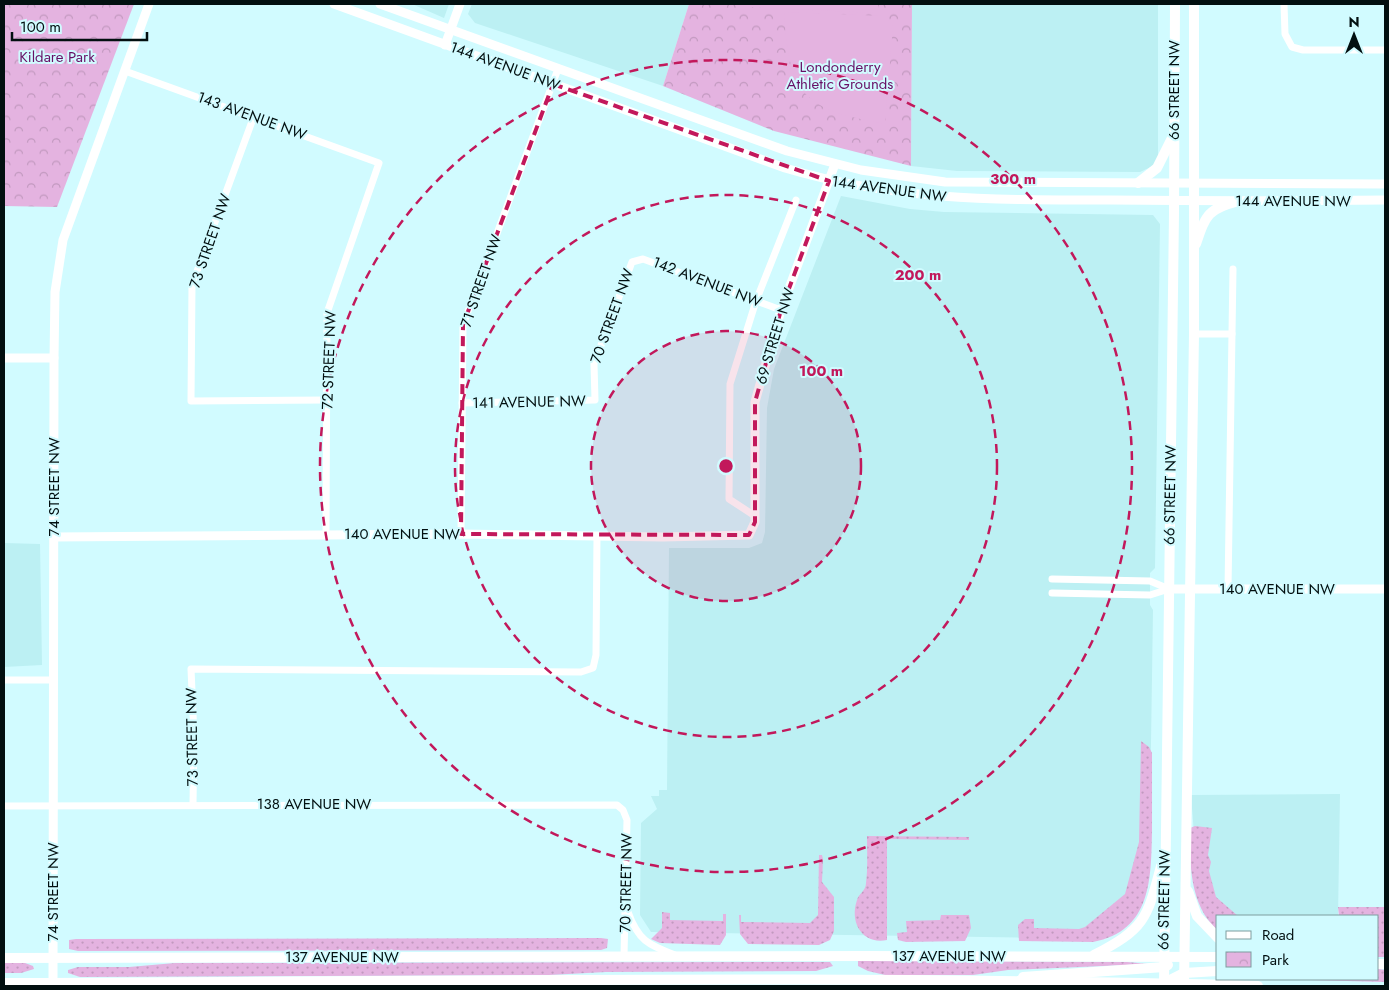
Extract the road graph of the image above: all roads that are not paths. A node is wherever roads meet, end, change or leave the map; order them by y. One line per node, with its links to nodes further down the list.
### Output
1 (149, 4): 12 (street, 74 STREET NW)
2 (334, 4): 9 (street, 144 AVENUE NW)
3 (380, 4): 8 (street, 144 AVENUE NW)
4 (460, 4): 8 (street)
5 (1175, 4): 15 (main road, 66 STREET NW)
6 (1194, 4): 21 (main road, 66 STREET NW)
7 (1284, 4): 10 (street)
8 (450, 30): 9 (street); 11 (street, 144 AVENUE NW)
9 (445, 45): 13 (street, 144 AVENUE NW)
10 (1385, 50)
11 (558, 69): 13 (street, 71 STREET NW); 17 (street, 144 AVENUE NW)
12 (125, 71): 14 (street, 143 AVENUE NW); 36 (street, 74 STREET NW)
13 (553, 84): 18 (street, 144 AVENUE NW); 39 (street, 71 STREET NW)
14 (254, 116): 16 (street, 143 AVENUE NW); 37 (street, 73 STREET NW)
15 (1174, 132): 19 (main road); 20 (main road, 66 STREET NW)
16 (379, 163): 37 (street, 72 STREET NW)
17 (835, 164): 18 (street, 69 STREET NW); 19 (street, 144 AVENUE NW)
18 (829, 181): 25 (street, 144 AVENUE NW); 32 (street, 69 STREET NW)
19 (1138, 183): 20 (street, 144 AVENUE NW)
20 (1174, 183): 21 (street, 144 AVENUE NW); 25 (main road, 66 STREET NW)
21 (1194, 183): 22 (street, 144 AVENUE NW); 26 (main road, 66 STREET NW)
22 (1385, 184)
23 (796, 200): 31 (street, 69 STREET NW)
24 (1385, 200): 27 (street, 144 AVENUE NW)
25 (1174, 201): 26 (street, 144 AVENUE NW); 47 (main road, 66 STREET NW)
26 (1193, 201): 27 (street, 144 AVENUE NW); 28 (main road, 66 STREET NW)
27 (1239, 201): 28 (main road)
28 (1193, 254): 33 (main road, 66 STREET NW)
29 (632, 262): 31 (street, 142 AVENUE NW); 38 (street, 70 STREET NW)
30 (1232, 269): 34 (street)
31 (756, 301): 32 (street, 142 AVENUE NW); 40 (street, 69 STREET NW)
32 (781, 310): 40 (street, 69 STREET NW)
33 (1194, 334): 34 (street); 48 (main road, 66 STREET NW)
34 (1232, 334): 49 (street)
35 (4, 358): 36 (street)
36 (54, 358): 43 (street, 74 STREET NW)
37 (327, 400): 41 (street, 72 STREET NW)
38 (595, 400): 39 (street, 141 AVENUE NW)
39 (462, 403): 42 (street, 71 STREET NW)
40 (755, 516): 45 (street, 69 STREET NW)
41 (326, 534): 42 (street, 140 AVENUE NW); 43 (street, 140 AVENUE NW)
42 (461, 534): 44 (street, 140 AVENUE NW)
43 (54, 536): 53 (street, 74 STREET NW)
44 (597, 536): 45 (street, 140 AVENUE NW); 54 (street, 73 STREET NW)
45 (749, 536)
46 (1052, 579): 47 (street, 140 AVENUE NW)
47 (1169, 589): 48 (street, 140 AVENUE NW); 51 (street, 140 AVENUE NW); 58 (main road, 66 STREET NW)
48 (1188, 589): 49 (street, 140 AVENUE NW); 59 (main road, 66 STREET NW)
49 (1228, 589): 50 (street, 140 AVENUE NW)
50 (1385, 589)
51 (1052, 593)
52 (4, 680): 53 (street)
53 (53, 680): 55 (street, 74 STREET NW)
54 (193, 804): 55 (street, 138 AVENUE NW); 57 (street, 138 AVENUE NW)
55 (54, 805): 56 (street, 138 AVENUE NW); 68 (street, 74 STREET NW)
56 (4, 806)
57 (623, 810): 60 (street, 70 STREET NW)
58 (1165, 851): 64 (main road); 69 (main road, 66 STREET NW)
59 (1185, 880): 61 (main road); 65 (main road, 66 STREET NW)
60 (626, 908): 62 (street, 70 STREET NW); 63 (street, 137 AVENUE NW)
61 (1216, 936)
62 (624, 956): 63 (main road, 137 AVENUE NW); 68 (main road, 137 AVENUE NW)
63 (680, 956): 64 (main road, 137 AVENUE NW)
64 (1092, 956): 69 (main road, 137 AVENUE NW)
65 (1184, 956): 66 (main road); 69 (main road); 71 (main road, 66 STREET NW)
66 (1216, 957)
67 (4, 958): 68 (main road, 137 AVENUE NW)
68 (53, 958): 75 (street, 74 STREET NW)
69 (1164, 962): 72 (main road); 79 (main road, 66 STREET NW)
70 (1216, 971): 71 (main road)
71 (1184, 972): 79 (main road); 80 (main road, 66 STREET NW)
72 (990, 982): 73 (main road, 137 AVENUE NW); 78 (main road, 137 AVENUE NW)
73 (1094, 982): 79 (main road, 137 AVENUE NW); 81 (main road)
74 (4, 983): 75 (main road, 137 AVENUE NW)
75 (53, 984): 76 (main road, 137 AVENUE NW)
76 (627, 984): 77 (main road, 137 AVENUE NW)
77 (872, 984): 78 (main road, 137 AVENUE NW)
78 (894, 984)
79 (1164, 984): 80 (main road, 137 AVENUE NW)
80 (1184, 985): 82 (main road, 137 AVENUE NW)
81 (1108, 986)
82 (1238, 986): 83 (main road, 137 AVENUE NW)
83 (1258, 986)

